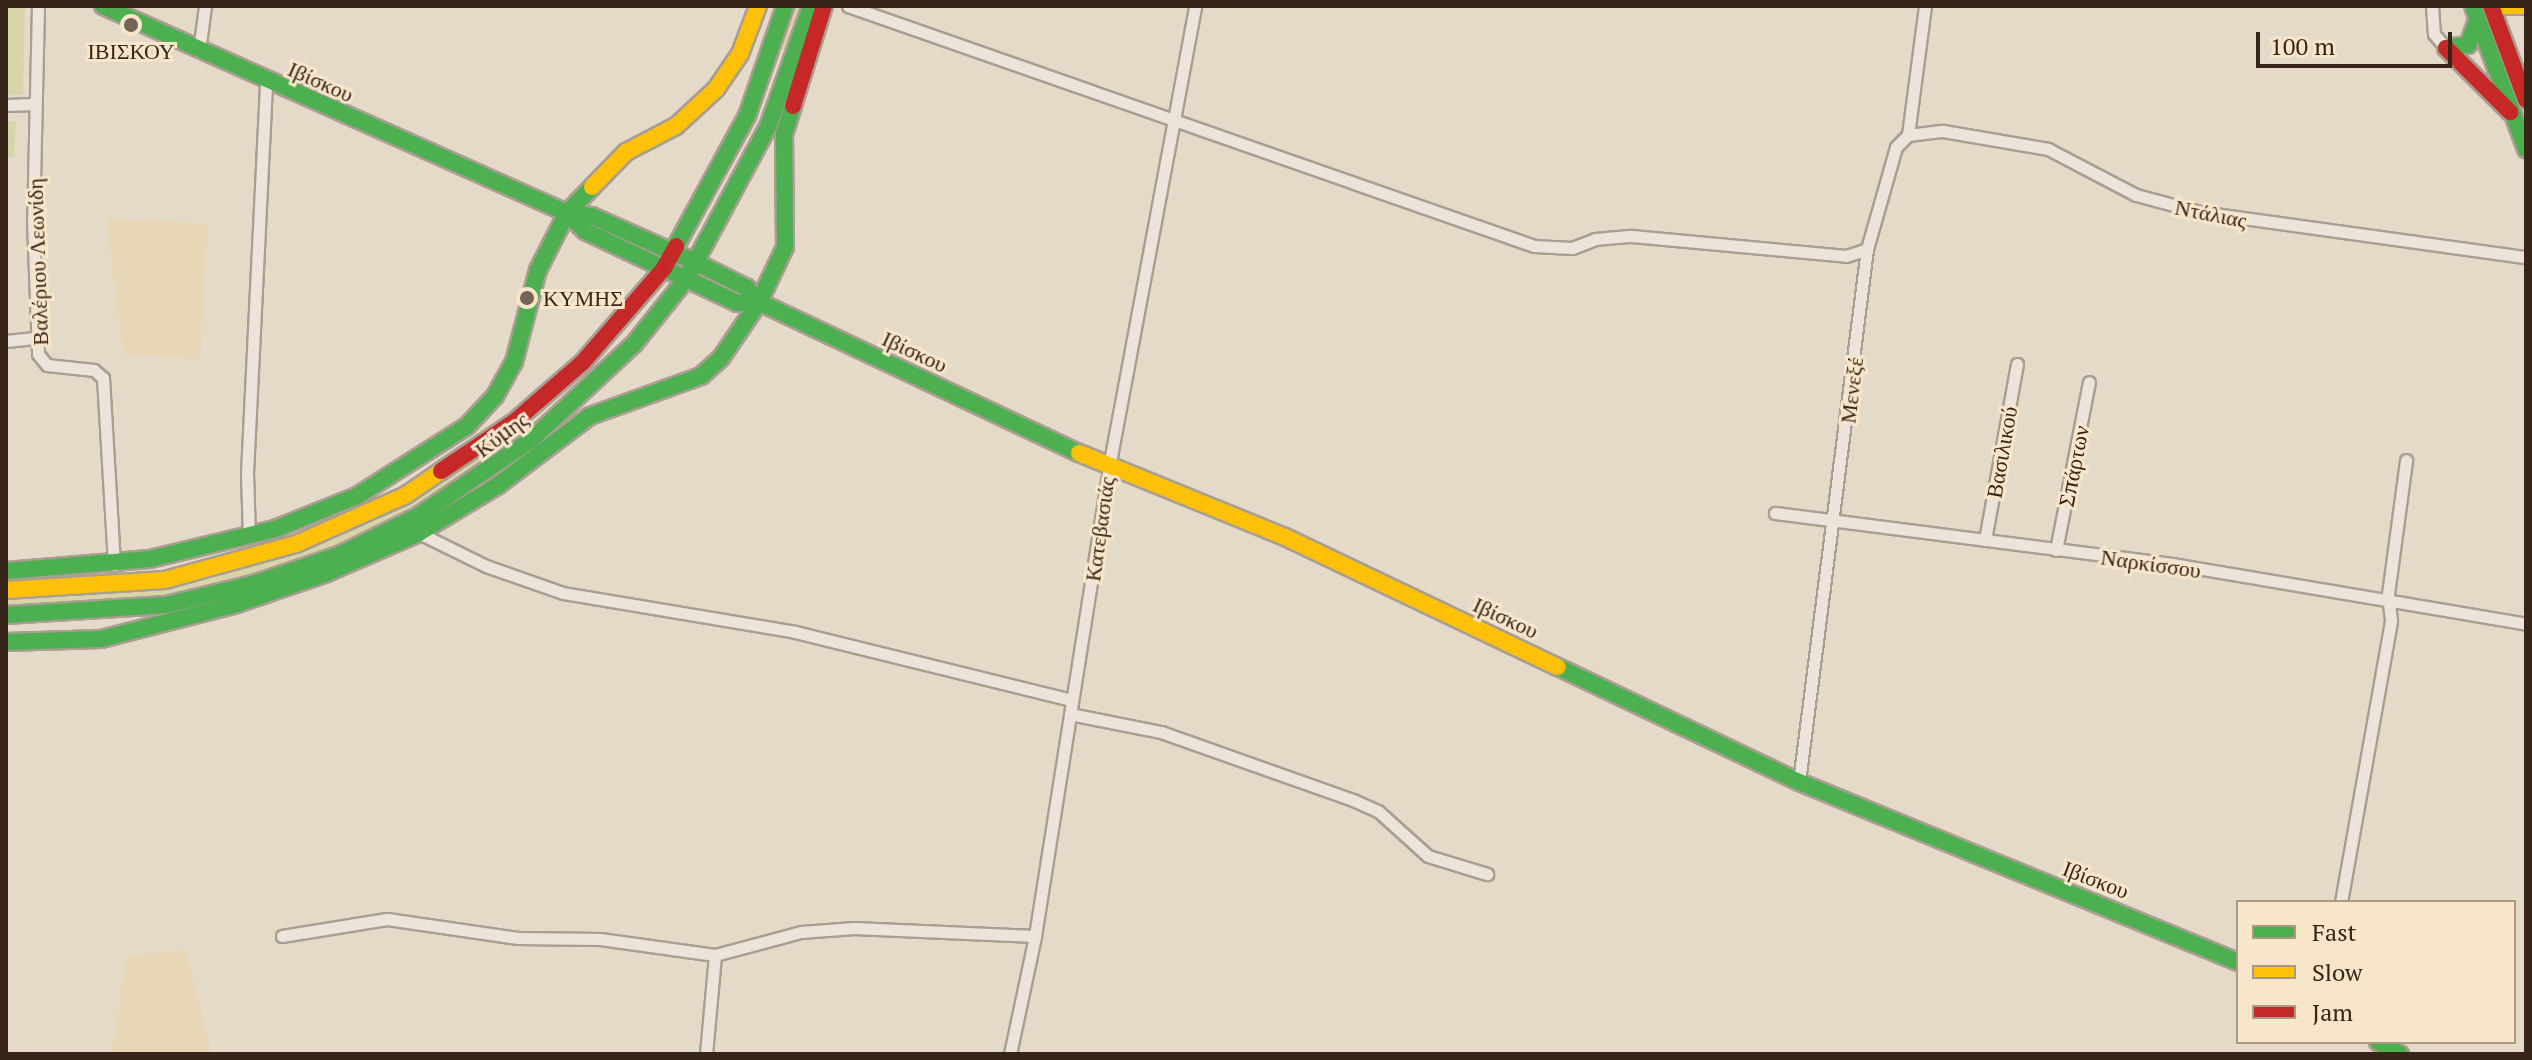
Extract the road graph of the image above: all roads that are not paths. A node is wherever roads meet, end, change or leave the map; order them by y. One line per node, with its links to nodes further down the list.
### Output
1 (38, 6): 20 (street, Βαλέριου Λεωνίδη)
2 (103, 6): 17 (street, Ιβίσκου)
3 (205, 6): 17 (street)
4 (758, 6): 26 (street)
5 (785, 6): 29 (street, Κύμης)
6 (811, 6): 30 (street, Κύμης)
7 (824, 6): 32 (street)
8 (848, 6): 23 (street)
9 (1195, 6): 23 (street, Κατεβασιάς)
10 (1925, 6): 24 (street, Μενεξέ)
11 (2432, 6): 16 (street)
12 (2491, 6): 19 (street)
13 (2498, 6): 14 (street)
14 (2525, 6)
15 (2475, 12): 16 (street); 22 (street)
16 (2446, 48): 22 (street)
17 (199, 51): 18 (street, Ιβίσκου)
18 (266, 81): 26 (street, Ιβίσκου); 42 (street)
19 (2526, 100)
20 (35, 104): 21 (street); 33 (street, Βαλέριου Λεωνίδη)
21 (6, 105)
22 (2514, 115): 25 (street)
23 (1174, 121): 27 (street); 38 (street, Κατεβασιάς)
24 (1908, 135): 27 (street, Μενεξέ); 28 (street, Ντάλιας)
25 (2526, 149)
26 (567, 213): 29 (street, Ιβίσκου); 42 (street)
27 (1867, 249): 40 (street, Μενεξέ)
28 (2526, 257)
29 (669, 260): 30 (street, Ιβίσκου); 31 (street, Ιβίσκου); 47 (street, Κύμης)
30 (695, 262): 31 (street, Κύμης); 32 (street, Ιβίσκου)
31 (686, 279): 32 (street, Ιβίσκου); 49 (street, Κύμης)
32 (759, 302): 38 (street, Ιβίσκου); 41 (street)
33 (37, 338): 34 (street); 45 (street, Βαλέριου Λεωνίδη)
34 (6, 341)
35 (2017, 364): 43 (street, Βασιλικού)
36 (2089, 382): 44 (street, Σπάρτων)
37 (2406, 460): 48 (street)
38 (1109, 467): 52 (street, Κατεβασιάς); 54 (street, Ιβίσκου)
39 (1775, 513): 40 (street, Ναρκίσσου)
40 (1835, 519): 43 (street, Ναρκίσσου); 54 (street, Μενεξέ)
41 (419, 533): 51 (street); 52 (street)
42 (249, 537): 45 (street)
43 (1985, 540): 44 (street, Ναρκίσσου)
44 (2056, 550): 48 (street, Ναρκίσσου)
45 (114, 565): 46 (street)
46 (6, 571)
47 (6, 590)
48 (2389, 602): 50 (street, Ναρκίσσου); 56 (street)
49 (6, 615)
50 (2526, 624)
51 (6, 642)
52 (1072, 700): 53 (street, Κατεβασιάς)
53 (1070, 714): 55 (street); 58 (street, Κατεβασιάς)
54 (1799, 782): 60 (street, Ιβίσκου)
55 (1487, 874)
56 (2341, 900)
57 (282, 936): 59 (street)
58 (1035, 936): 59 (street); 63 (street, Κατεβασιάς)
59 (715, 955): 62 (street)
60 (2236, 961)
61 (2382, 1044): 64 (street)
62 (706, 1054)
63 (1010, 1054)
64 (2400, 1054)

